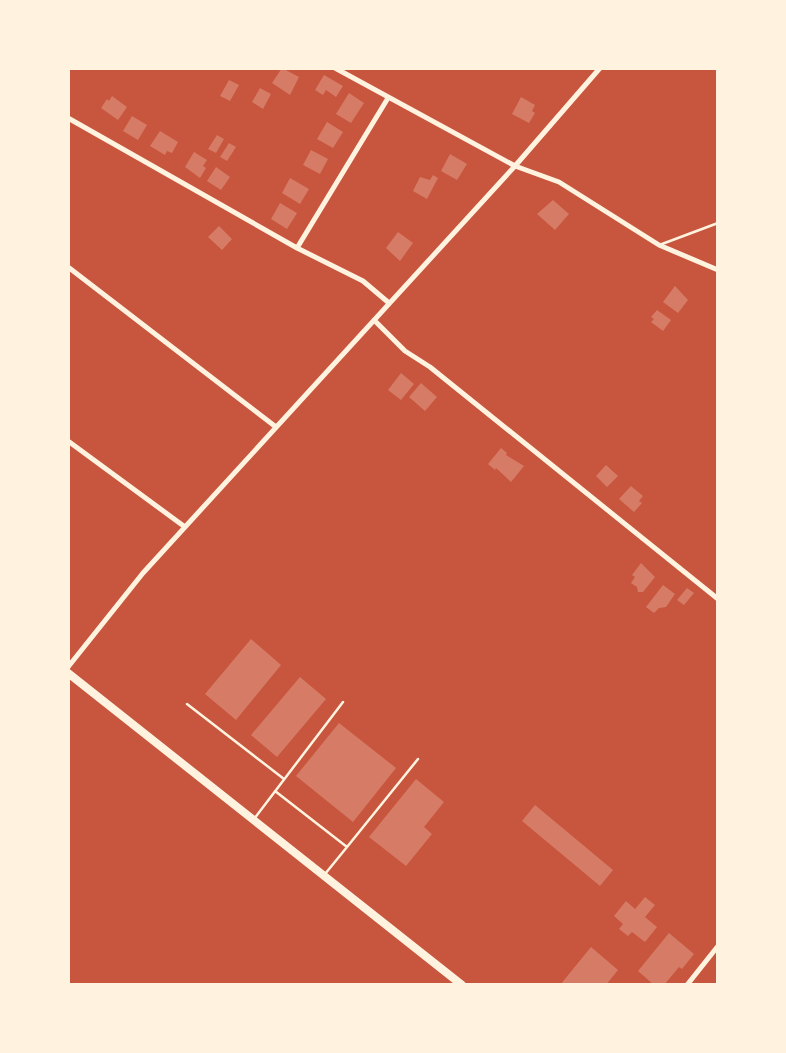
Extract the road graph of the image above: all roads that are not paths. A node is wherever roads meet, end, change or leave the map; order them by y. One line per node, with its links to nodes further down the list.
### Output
1 (335, 68): 3 (street)
2 (600, 68): 5 (street)
3 (388, 98): 5 (street); 8 (street)
4 (68, 118): 8 (street)
5 (515, 166): 7 (street); 11 (street)
6 (718, 223): 7 (lane)
7 (659, 245): 10 (street)
8 (297, 248): 11 (street)
9 (68, 267): 13 (street)
10 (718, 270)
11 (389, 303): 12 (street)
12 (374, 320): 13 (street); 16 (street)
13 (276, 427): 15 (street)
14 (68, 441): 15 (street)
15 (185, 527): 17 (street)
16 (718, 599)
17 (68, 667)
18 (68, 673): 24 (main road)
19 (343, 702): 22 (lane)
20 (187, 704): 22 (lane)
21 (418, 759): 25 (lane)
22 (285, 779): 23 (lane)
23 (275, 791): 24 (lane); 25 (lane)
24 (254, 819): 26 (main road)
25 (346, 847): 26 (lane)
26 (324, 875): 28 (main road)
27 (718, 946): 29 (street)
28 (462, 985)
29 (687, 985)

